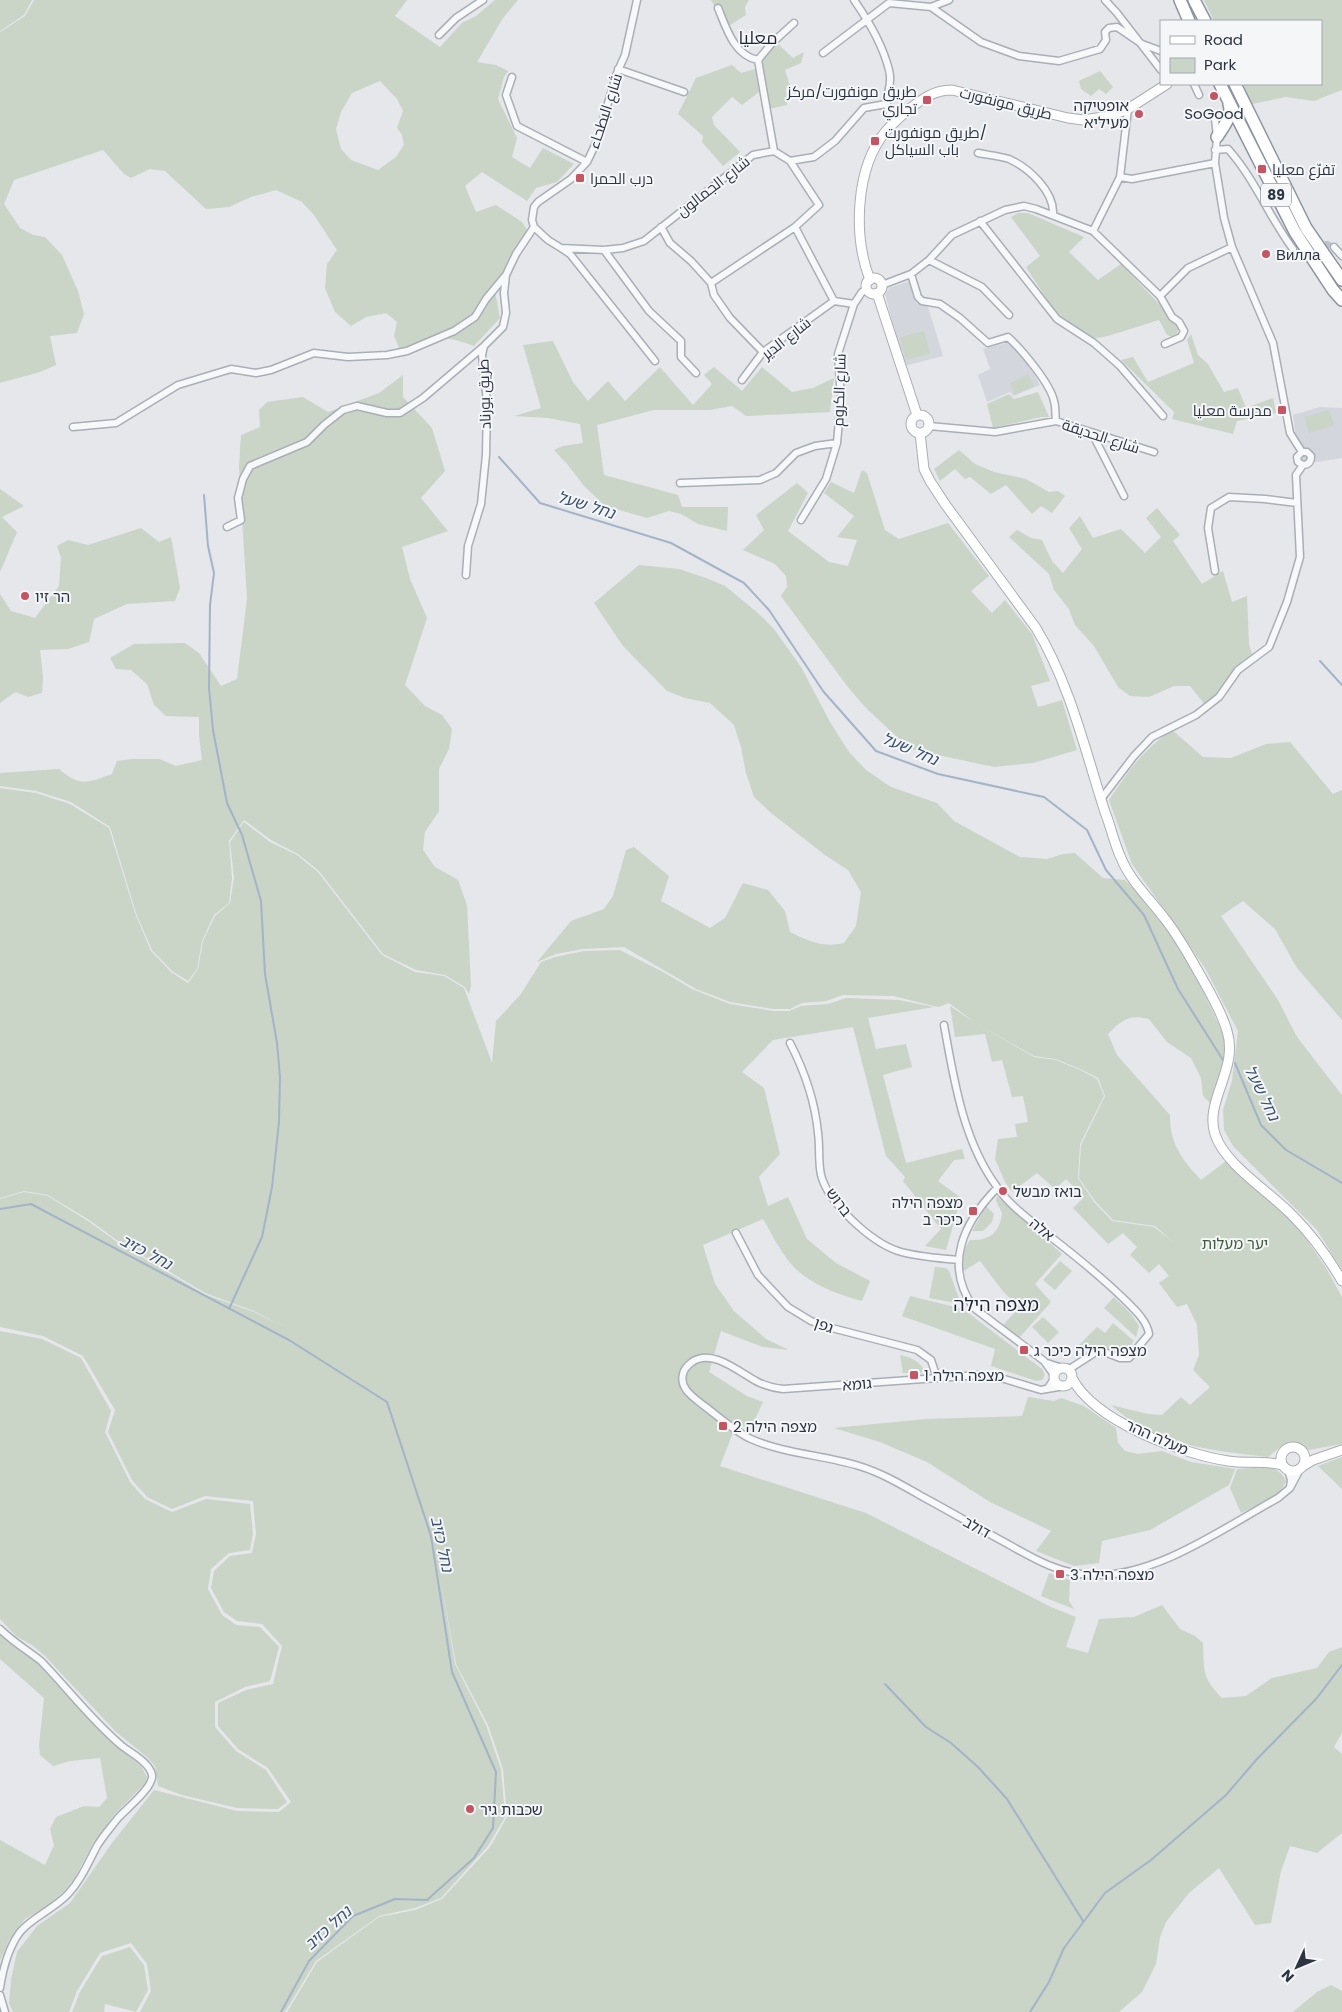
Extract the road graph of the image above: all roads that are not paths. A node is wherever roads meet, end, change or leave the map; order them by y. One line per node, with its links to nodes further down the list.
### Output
1 (483, 0): 14 (street)
2 (636, 0): 19 (street, شارع البطحاء)
3 (854, 0): 10 (street)
4 (948, 0): 8 (street)
5 (1105, 0): 15 (street)
6 (1180, 0): 11 (highway)
7 (1194, 0): 12 (highway)
8 (931, 7): 10 (street); 15 (street)
9 (718, 8): 18 (street)
10 (867, 19): 17 (street); 29 (street)
11 (1189, 20)
12 (1204, 20)
13 (794, 23): 18 (street)
14 (439, 35)
15 (1142, 44): 16 (street); 20 (street)
16 (1160, 51)
17 (823, 54)
18 (758, 60): 36 (street)
19 (618, 69): 26 (street); 39 (street, شارع البطحاء)
20 (1160, 69)
21 (512, 77): 39 (street)
22 (1166, 85): 30 (main road, طريق مونفورت)
23 (1194, 85): 27 (street)
24 (1221, 85): 28 (highway, 89)
25 (1235, 85): 57 (highway, 89)
26 (684, 92)
27 (1199, 95)
28 (1227, 97): 33 (highway); 34 (highway, 89)
29 (886, 104): 32 (street); 38 (street)
30 (1128, 109): 32 (main road, طريق مونفورت); 41 (street)
31 (1210, 113): 33 (street)
32 (895, 121): 59 (main road, طريق مونفورت)
33 (1217, 137): 34 (highway); 35 (street)
34 (1250, 143): 62 (highway, 89)
35 (1215, 150): 40 (street); 51 (street)
36 (774, 151): 38 (street); 45 (street, شارع الجمالون)
37 (978, 153): 42 (street)
38 (790, 161): 46 (street)
39 (587, 162): 44 (street, شارع البطحاء)
40 (1215, 163): 41 (street); 48 (street)
41 (1120, 177): 47 (street)
42 (1053, 215): 43 (street); 47 (street)
43 (980, 221): 54 (street); 73 (street)
44 (534, 226): 50 (street); 56 (street, طريق بورناد)
45 (661, 227): 52 (street, شارع الجمالون); 58 (street)
46 (795, 227): 58 (street); 63 (street)
47 (1093, 231): 61 (street)
48 (1232, 247): 61 (street); 81 (street)
49 (1334, 247): 53 (street)
50 (561, 248): 52 (street, شارع الجمالون); 69 (street)
51 (1293, 249)
52 (604, 250): 70 (street)
53 (1342, 256)
54 (929, 260): 55 (street); 65 (street)
55 (912, 274): 60 (street); 74 (street)
56 (506, 275): 67 (street, طريق بورناد); 76 (street)
57 (1342, 280)
58 (712, 283): 68 (street)
59 (868, 284): 60 (main road); 60 (main road); 64 (street, شارع الكروم)
60 (880, 289): 72 (main road)
61 (1160, 296): 66 (street)
62 (1342, 300)
63 (834, 301): 64 (street); 68 (street, شارع الدير)
64 (854, 304): 79 (street, شارع الكروم)
65 (1009, 315)
66 (1164, 344)
67 (484, 346): 87 (street); 89 (street, طريق بورناد)
68 (763, 352): 71 (street, شارع الدير)
69 (655, 361)
70 (696, 373)
71 (742, 380)
72 (917, 415): 75 (main road); 77 (main road)
73 (1163, 416)
74 (1056, 421): 75 (street, شارع الحديقة); 78 (street, شارع الحديقة)
75 (929, 426): 77 (main road)
76 (73, 427)
77 (920, 433): 90 (main road)
78 (1092, 433): 80 (street, شارع الحديقة); 84 (street)
79 (837, 443): 83 (street); 86 (street, شارع الكروم)
80 (1154, 452)
81 (1302, 452): 82 (street); 82 (street)
82 (1303, 465): 85 (street)
83 (680, 483)
84 (1124, 496)
85 (1297, 503): 88 (street); 90 (street)
86 (801, 520)
87 (227, 527)
88 (1215, 571)
89 (466, 575)
90 (1101, 799): 96 (main road)
91 (944, 1025): 93 (street, אלה)
92 (790, 1043): 95 (street, ברוש)
93 (997, 1188): 95 (street); 99 (street, אלה)
94 (736, 1233): 101 (street, גפן)
95 (958, 1260): 97 (street)
96 (1342, 1281)
97 (1044, 1362): 99 (street); 100 (street)
98 (683, 1371): 101 (street, גומא); 112 (street, דולב)
99 (1068, 1372): 100 (main road); 102 (main road); 104 (main road, מעלה ההר)
100 (1054, 1377): 102 (main road, מעלה ההר); 103 (street)
101 (937, 1378): 103 (street, גומא)
102 (1065, 1386): 103 (street); 104 (main road, מעלה ההר)
103 (1041, 1390)
104 (1086, 1396): 109 (main road, מעלה ההר)
105 (1301, 1450): 107 (main road); 108 (main road); 111 (main road)
106 (1342, 1450): 108 (main road)
107 (1282, 1453): 109 (main road); 110 (main road)
108 (1321, 1456): 111 (main road)
109 (1264, 1463): 110 (main road, מעלה ההר)
110 (1285, 1468): 111 (main road); 112 (street)
111 (1302, 1468): 112 (street, דולב)
112 (1290, 1488)
113 (0, 1628): 114 (street)
114 (0, 1988)
115 (0, 1995): 116 (street)
116 (5, 2012)

